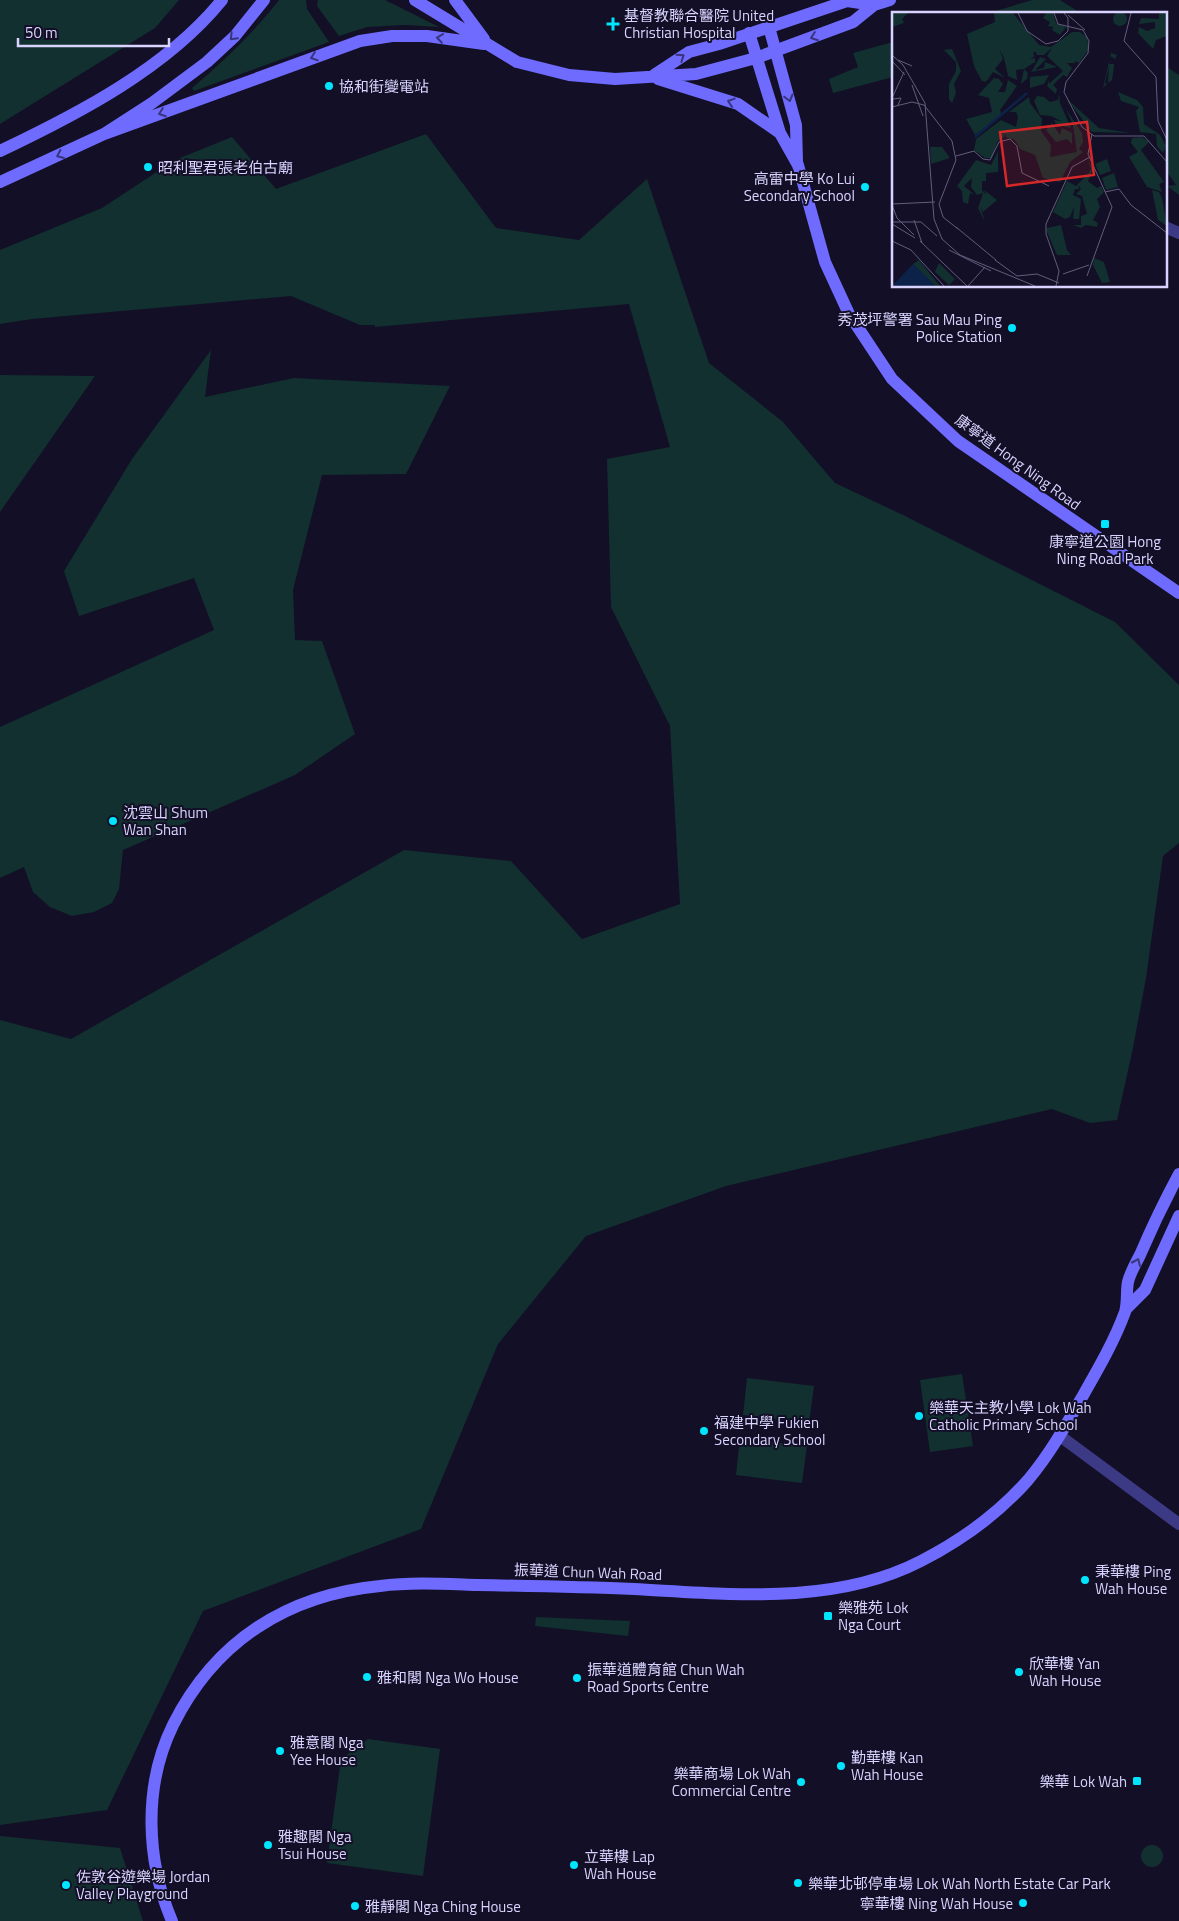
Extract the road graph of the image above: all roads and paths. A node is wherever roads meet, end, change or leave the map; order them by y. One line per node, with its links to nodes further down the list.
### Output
1 (222, 0): 15 (main road)
2 (264, 0): 14 (main road, one-way to 14)
3 (416, 0): 9 (main road)
4 (455, 0): 9 (main road)
5 (890, 0): 6 (main road)
6 (874, 5): 7 (main road); 10 (main road, one-way to 10)
7 (769, 27): 8 (main road); 10 (main road, 康寧道 Hong Ning Road)
8 (749, 33): 11 (main road, 康寧道 Hong Ning Road); 12 (main road, one-way to 8)
9 (488, 45): 12 (main road); 14 (main road, one-way to 14)
10 (776, 51): 11 (main road); 16 (main road, 康寧道 Hong Ning Road, one-way to 16)
11 (756, 58): 12 (main road); 13 (main road, 康寧道 Hong Ning Road)
12 (652, 77): 13 (main road, one-way to 12)
13 (780, 133): 16 (main road, 康寧道 Hong Ning Road)
14 (104, 134): 17 (main road, one-way to 17)
15 (0, 151)
16 (798, 165): 20 (main road, 康寧道 Hong Ning Road)
17 (0, 182)
18 (1166, 227): 19 (street)
19 (1179, 232)
20 (1179, 593)
21 (1179, 1174): 23 (main road, 振華道 Chun Wah Road, one-way to 21)
22 (1179, 1216): 23 (main road, 振華道 Chun Wah Road)
23 (1126, 1308): 24 (main road, 振華道 Chun Wah Road)
24 (1060, 1436): 25 (street); 26 (main road, 振華道 Chun Wah Road)
25 (1179, 1524)
26 (172, 1921)

